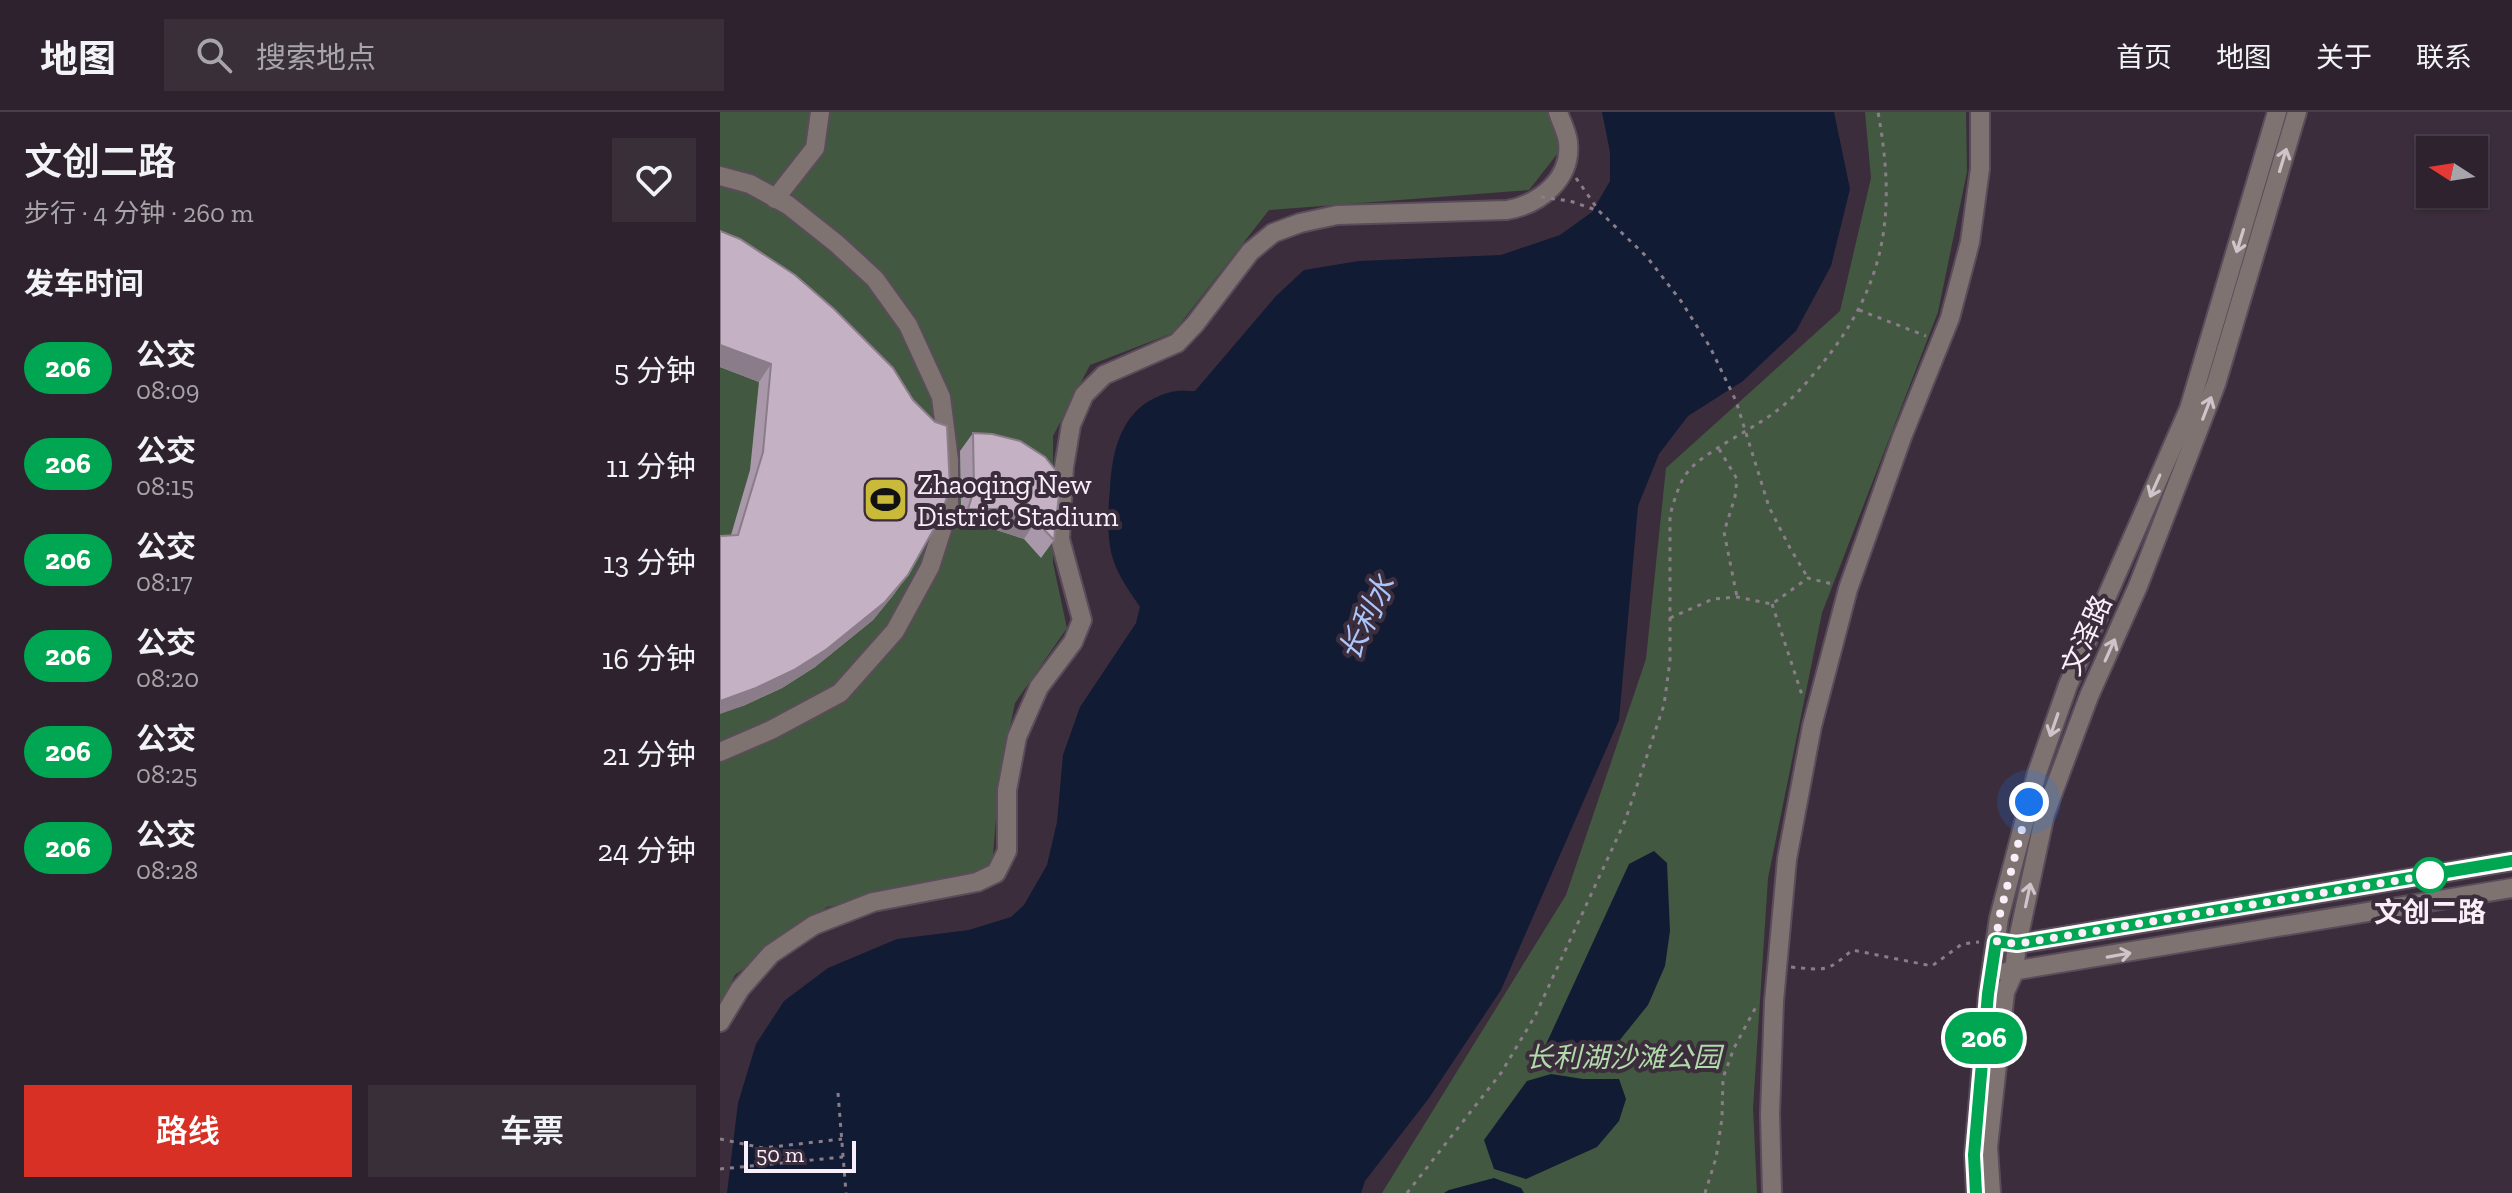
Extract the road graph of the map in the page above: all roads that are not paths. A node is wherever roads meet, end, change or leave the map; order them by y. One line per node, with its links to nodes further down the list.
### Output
1 (820, 112): 7 (street)
2 (1558, 112): 15 (street)
3 (1980, 112): 16 (street)
4 (2280, 112): 5 (street); 11 (street, 文泽路, one-way to 11)
5 (2299, 112): 12 (street, 文泽路, one-way to 5)
6 (720, 176): 7 (street)
7 (775, 199): 8 (street)
8 (720, 752)
9 (2512, 861): 12 (street)
10 (2512, 888): 14 (street, one-way to 10)
11 (1996, 941): 12 (street); 13 (street, 文泽路)
12 (2017, 944): 14 (street, 文泽路)
13 (1992, 972): 14 (street); 17 (street, 文泽路)
14 (2014, 972): 18 (street, 文泽路)
15 (720, 1022)
16 (1772, 1193)
17 (1976, 1193)
18 (1991, 1193)

